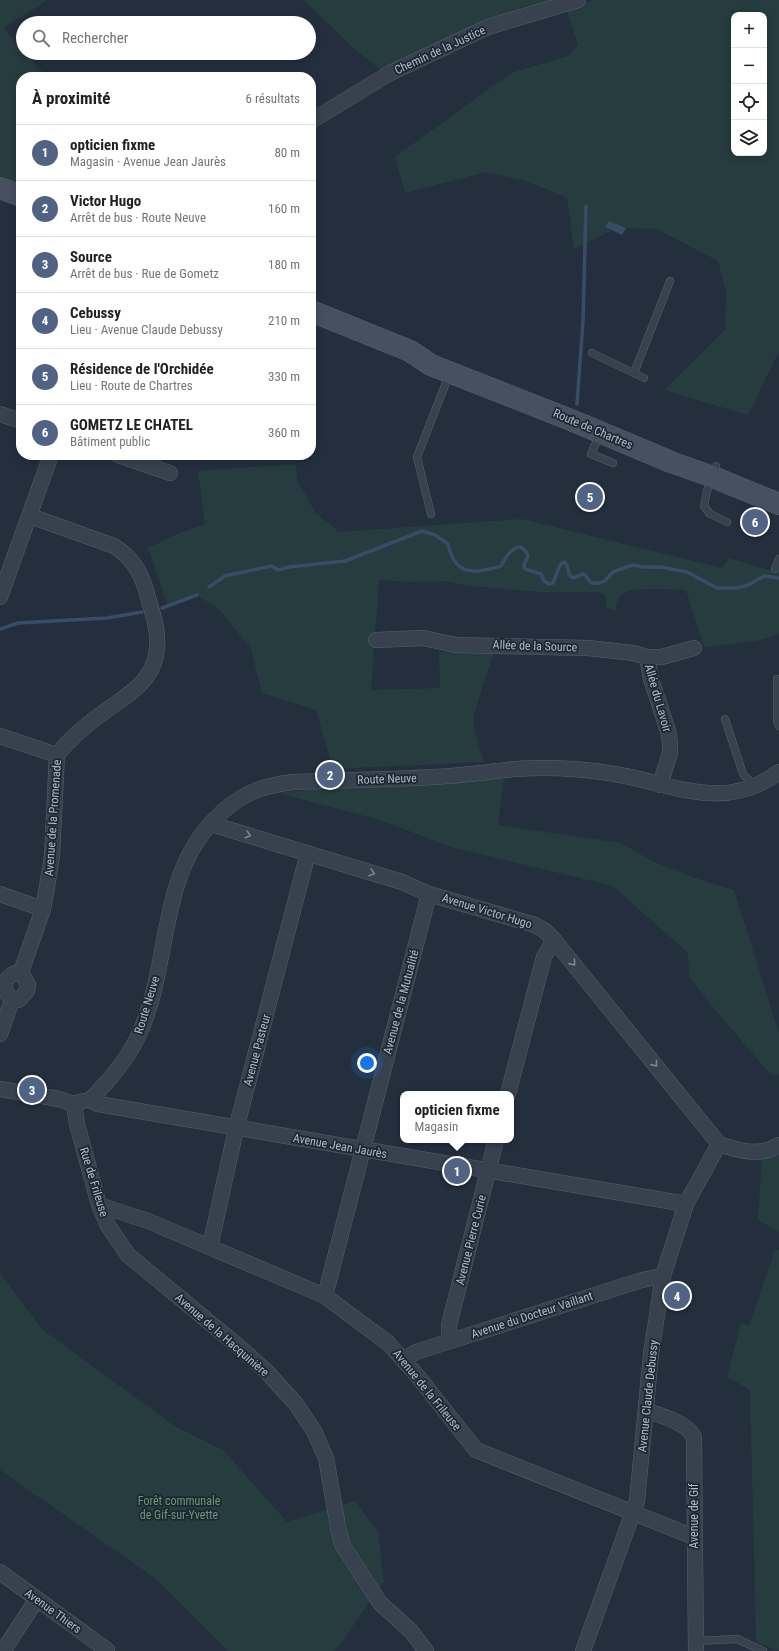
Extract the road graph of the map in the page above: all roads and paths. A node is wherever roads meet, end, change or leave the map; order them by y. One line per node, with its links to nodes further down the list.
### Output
1 (578, 0): 2 (street, Chemin de la Justice)
2 (316, 118)
3 (0, 188): 4 (main road)
4 (16, 194)
5 (670, 281): 9 (lane)
6 (316, 313): 8 (main road, Route de Chartres)
7 (592, 353): 9 (lane)
8 (452, 368): 13 (main road, Route de Chartres); 21 (lane)
9 (634, 373): 10 (lane)
10 (644, 378)
11 (0, 414): 12 (street)
12 (16, 419)
13 (603, 428): 16 (lane); 17 (main road, Route de Chartres)
14 (49, 460): 22 (street)
15 (132, 460): 18 (street)
16 (613, 463)
17 (714, 471): 19 (main road, Route de Chartres); 20 (main road, Route de Chartres); 23 (lane)
18 (170, 473)
19 (779, 494)
20 (779, 504)
21 (431, 514)
22 (30, 516): 26 (street); 34 (street, Avenue de la Promenade)
23 (727, 522)
24 (779, 560): 25 (lane)
25 (775, 569)
26 (1, 590)
27 (376, 640): 29 (street, Allée de la Source)
28 (694, 648): 29 (street, Allée de la Source)
29 (647, 657): 36 (street, Allée du Lavoir)
30 (779, 679): 32 (lane)
31 (725, 719): 37 (lane)
32 (779, 726)
33 (0, 736): 34 (street)
34 (57, 755): 42 (street, Avenue de la Promenade)
35 (779, 772): 37 (street, Route Neuve)
36 (660, 785): 37 (street, Route Neuve); 38 (street, Route Neuve)
37 (756, 786)
38 (211, 824): 39 (street, Avenue Victor Hugo, one-way to 39); 47 (street, Route Neuve)
39 (308, 853): 41 (street, Avenue Victor Hugo, one-way to 41); 49 (street, Avenue Pasteur)
40 (0, 894): 42 (street)
41 (429, 894): 43 (street, Avenue Victor Hugo); 53 (street, Avenue de la Mutualité)
42 (43, 909): 44 (street, Avenue de la Promenade)
43 (554, 940): 46 (street); 51 (street, Avenue Victor Hugo, one-way to 51)
44 (0, 1034)
45 (0, 1088): 48 (street)
46 (509, 1091)
47 (90, 1100): 48 (street); 49 (street, Avenue Jean Jaurès)
48 (74, 1104): 56 (street, Rue de Frileuse)
49 (236, 1128): 53 (street, Avenue Jean Jaurès); 57 (street, Avenue Pasteur)
50 (495, 1143): 54 (street, Avenue Pierre Curie)
51 (719, 1144): 52 (street); 55 (street, Avenue Claude Debussy)
52 (779, 1145)
53 (362, 1150): 54 (street, Avenue Jean Jaurès); 60 (street, Avenue de la Mutualité)
54 (488, 1171): 55 (street, Avenue Jean Jaurès); 61 (street, Avenue Pierre Curie)
55 (686, 1204): 59 (street, Avenue Claude Debussy)
56 (99, 1205): 57 (street, Avenue de la Frileuse); 58 (street, Rue de Frileuse)
57 (210, 1247): 60 (street, Avenue de la Frileuse)
58 (128, 1255): 71 (street, Avenue de la Hacquinière)
59 (663, 1276): 61 (street, Avenue du Docteur Vaillant); 63 (street, Avenue Claude Debussy)
60 (325, 1296): 62 (street, Avenue de la Frileuse)
61 (450, 1341): 62 (street, Avenue du Docteur Vaillant)
62 (403, 1360): 64 (street, Avenue de la Frileuse)
63 (646, 1410): 64 (street, Avenue Claude Debussy); 65 (street, Avenue de Gif)
64 (633, 1513): 65 (street, Avenue de la Frileuse); 72 (street, Avenue Claude Debussy)
65 (694, 1537): 68 (street, Avenue de Gif)
66 (0, 1572): 67 (street, Avenue Thiers)
67 (37, 1599): 69 (street, Avenue Thiers); 70 (street)
68 (696, 1646): 73 (lane)
69 (107, 1650)
70 (3, 1651)
71 (426, 1651)
72 (583, 1651)
73 (763, 1651)

